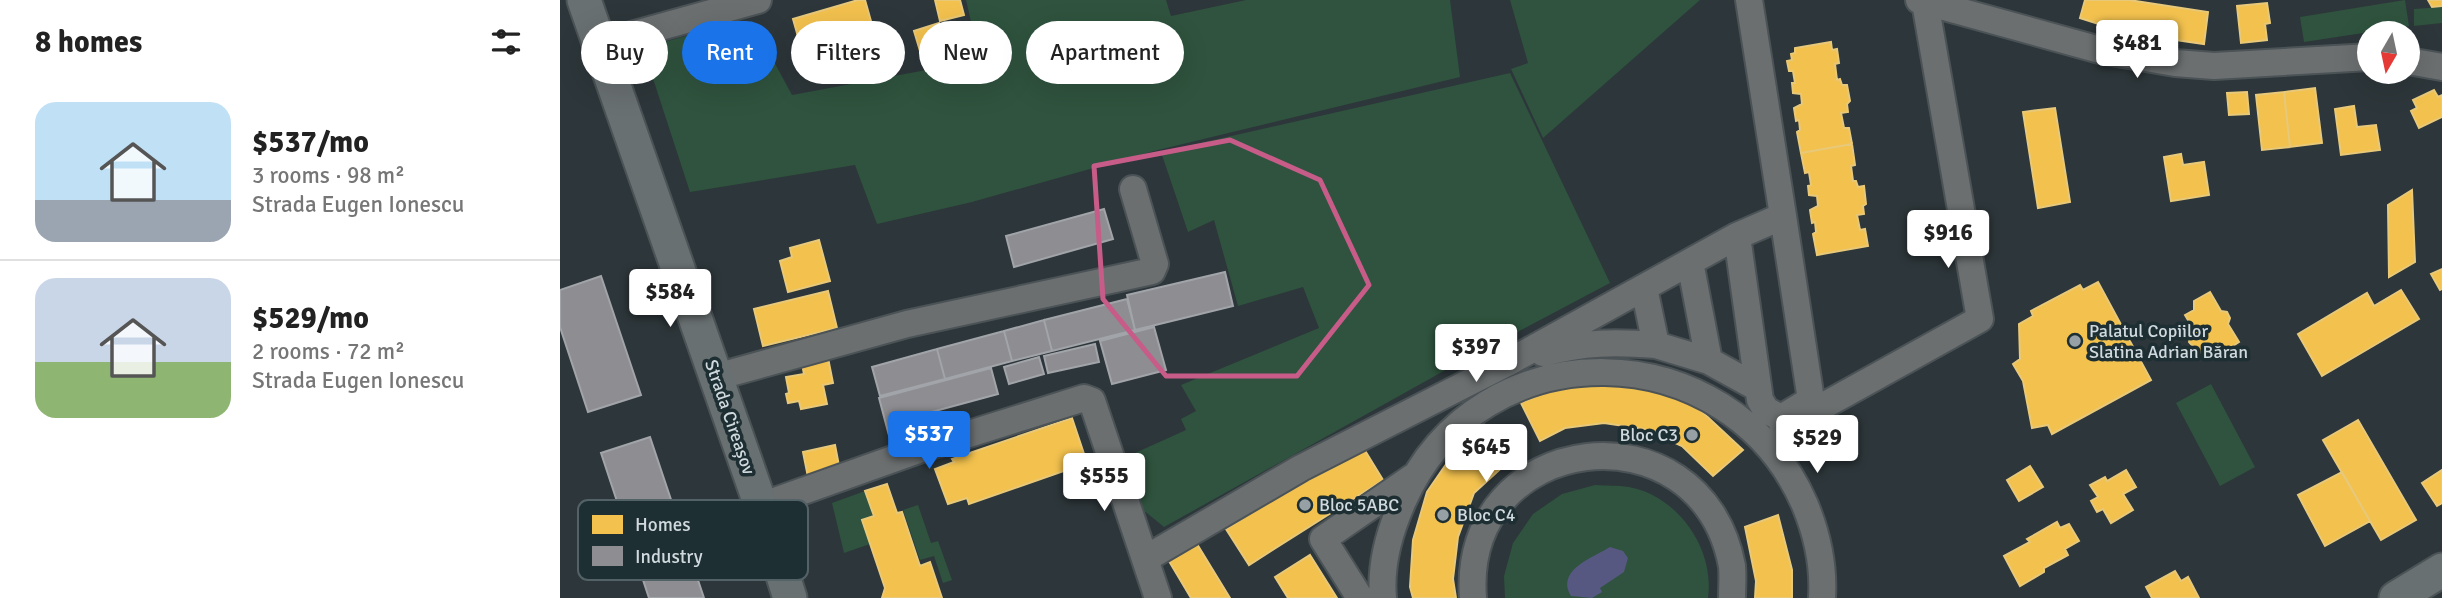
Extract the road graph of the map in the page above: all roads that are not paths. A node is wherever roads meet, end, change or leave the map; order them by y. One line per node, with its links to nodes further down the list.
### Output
1 (584, 0): 5 (main road, Strada Cireașov)
2 (758, 0): 6 (street)
3 (1749, 0): 12 (street)
4 (1922, 1): 7 (street); 21 (street)
5 (591, 21)
6 (668, 25)
7 (2357, 58)
8 (2420, 63): 9 (street)
9 (2442, 67)
10 (613, 84): 19 (main road, Strada Cireașov)
11 (1133, 189): 19 (street)
12 (1783, 216): 13 (street); 21 (street)
13 (1737, 236): 14 (street); 20 (street)
14 (1690, 262): 15 (street); 17 (street)
15 (1644, 288): 16 (street); 18 (street)
16 (1656, 345): 17 (street); 18 (street)
17 (1709, 361): 20 (street)
18 (1507, 363): 25 (street)
19 (716, 377): 23 (main road, Strada Cireașov)
20 (1758, 388): 21 (street)
21 (1775, 428): 22 (street); 34 (street)
22 (1414, 476): 30 (street); 31 (street)
23 (759, 500)
24 (778, 500): 25 (street)
25 (1145, 559): 29 (street)
26 (2442, 570): 35 (main road)
27 (784, 580): 28 (main road, Strada Cireașov)
28 (790, 598)
29 (1158, 598)
30 (1360, 598)
31 (1383, 598)
32 (1473, 598): 33 (street)
33 (1732, 598)
34 (1822, 598)
35 (2396, 598)

